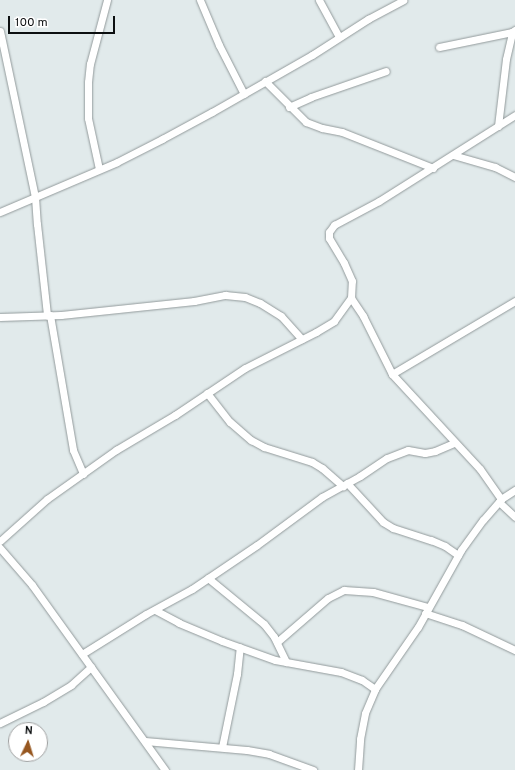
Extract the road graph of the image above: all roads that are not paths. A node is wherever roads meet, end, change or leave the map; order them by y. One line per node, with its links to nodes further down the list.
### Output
1 (107, 0): 18 (street)
2 (200, 0): 12 (street)
3 (319, 0): 8 (street)
4 (403, 0): 5 (street)
5 (393, 2): 8 (street)
6 (0, 31): 20 (street)
7 (514, 31): 9 (street); 15 (street)
8 (339, 37): 11 (street)
9 (439, 47)
10 (386, 71): 13 (street)
11 (265, 81): 12 (street); 13 (street)
12 (244, 94): 18 (street)
13 (289, 107): 17 (street)
14 (515, 115): 15 (street)
15 (498, 126): 16 (street)
16 (453, 155): 17 (street); 19 (street)
17 (433, 168): 22 (street)
18 (100, 169): 20 (street)
19 (515, 177)
20 (36, 197): 21 (street); 24 (street)
21 (0, 212)
22 (351, 298): 26 (street); 27 (street)
23 (515, 301): 27 (street)
24 (48, 315): 25 (street); 26 (street); 30 (street)
25 (0, 317)
26 (302, 339): 28 (street)
27 (392, 374): 29 (street)
28 (207, 393): 30 (street); 31 (street)
29 (454, 443): 31 (street); 33 (street)
30 (83, 474): 35 (street)
31 (345, 484): 37 (street); 38 (street)
32 (515, 490): 33 (street)
33 (500, 501): 34 (street); 37 (street)
34 (515, 517)
35 (0, 540)
36 (0, 548): 44 (street)
37 (458, 555): 40 (street)
38 (208, 578): 39 (street); 41 (street)
39 (155, 610): 42 (street); 44 (street)
40 (427, 610): 41 (street); 43 (street); 47 (street)
41 (277, 642): 45 (street)
42 (240, 647): 45 (street); 50 (street)
43 (515, 650)
44 (82, 654): 46 (street)
45 (286, 662): 47 (street)
46 (91, 667): 48 (street); 49 (street)
47 (375, 689): 53 (street)
48 (0, 723)
49 (145, 741): 50 (street); 51 (street)
50 (222, 747): 52 (street)
51 (165, 770)
52 (313, 770)
53 (358, 770)

